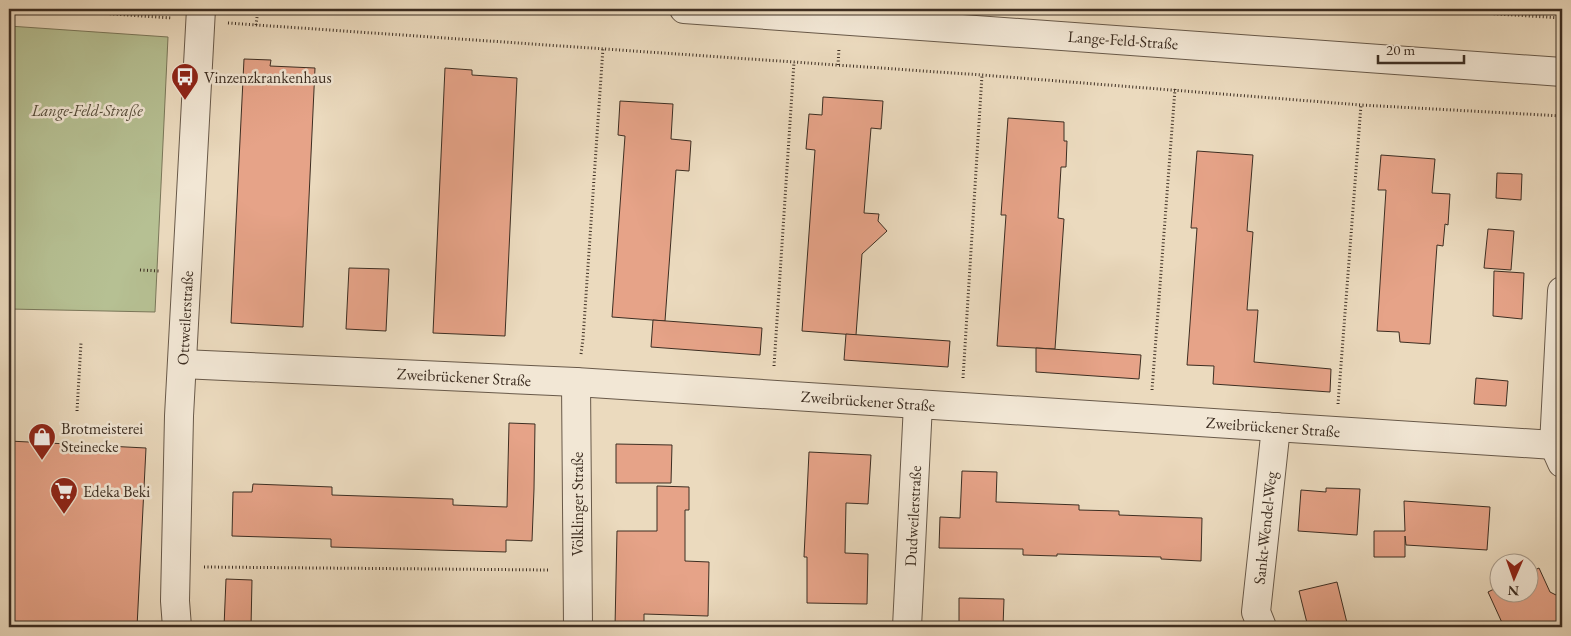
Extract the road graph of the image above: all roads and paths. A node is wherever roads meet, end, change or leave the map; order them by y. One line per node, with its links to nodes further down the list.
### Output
1 (40, 9): 8 (path)
2 (258, 9): 10 (path)
3 (684, 9): 6 (street, Lange-Feld-Straße)
4 (1417, 9): 7 (path)
5 (1502, 9): 7 (path)
6 (841, 14): 13 (street, Lange-Feld-Straße)
7 (1504, 14): 9 (path)
8 (200, 15): 10 (path); 20 (street, Ottweilerstraße)
9 (1562, 18)
10 (256, 25): 11 (path)
11 (603, 48): 12 (path); 21 (path)
12 (794, 62): 14 (path); 22 (path)
13 (1562, 72)
14 (982, 75): 15 (path); 24 (path)
15 (1175, 89): 16 (path); 26 (path)
16 (1361, 105): 17 (path); 28 (path)
17 (1562, 116)
18 (1562, 307): 29 (street)
19 (81, 343): 25 (path)
20 (182, 364): 21 (street, Zweibrückener Straße); 30 (street, Ottweilerstraße)
21 (576, 382): 22 (street, Zweibrückener Straße); 31 (street, Völklinger Straße)
22 (772, 394): 23 (street, Zweibrückener Straße)
23 (918, 404): 24 (street, Zweibrückener Straße); 34 (street, Dudweilerstraße)
24 (961, 406): 26 (street, Zweibrückener Straße)
25 (77, 411)
26 (1150, 419): 27 (street, Zweibrückener Straße)
27 (1276, 427): 28 (street, Zweibrückener Straße); 35 (street, Sankt-Wendel-Weg)
28 (1336, 431): 29 (street, Zweibrückener Straße)
29 (1558, 454)
30 (176, 566): 31 (path); 32 (street, Ottweilerstraße)
31 (578, 570): 33 (street, Völklinger Straße)
32 (177, 627)
33 (578, 627)
34 (907, 627)
35 (1262, 627)

